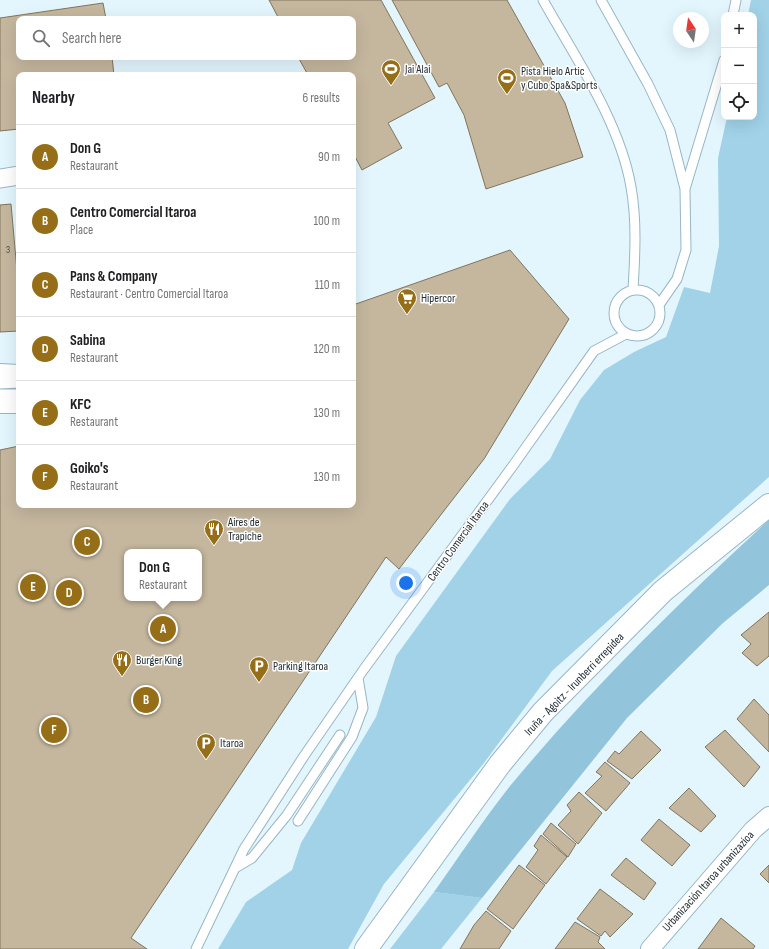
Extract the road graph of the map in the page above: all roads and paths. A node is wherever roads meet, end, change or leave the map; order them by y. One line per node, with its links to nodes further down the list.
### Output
1 (543, 0): 11 (lane)
2 (600, 0): 10 (lane)
3 (736, 0): 4 (lane)
4 (734, 12)
5 (721, 70): 10 (lane)
6 (16, 171): 7 (lane)
7 (0, 174)
8 (16, 180): 9 (lane)
9 (0, 183)
10 (684, 189): 12 (lane)
11 (634, 290): 12 (lane); 13 (lane)
12 (659, 305): 13 (lane)
13 (626, 334): 23 (lane, Centro Comercial Itaroa)
14 (0, 373): 15 (street)
15 (16, 374)
16 (0, 384): 17 (lane)
17 (16, 384)
18 (0, 394): 19 (lane)
19 (16, 394)
20 (0, 404): 21 (street)
21 (16, 404)
22 (769, 505): 29 (main road, Iruña - Agoitz - Irunberri errepidea)
23 (358, 678): 26 (lane); 27 (lane, Centro Comercial Itaroa)
24 (340, 735): 27 (lane)
25 (769, 816): 30 (street, Urbanización Itaroa urbanizazioa)
26 (298, 821)
27 (235, 868): 28 (lane, Centro Comercial Itaroa)
28 (196, 949)
29 (366, 949)
30 (650, 949)

